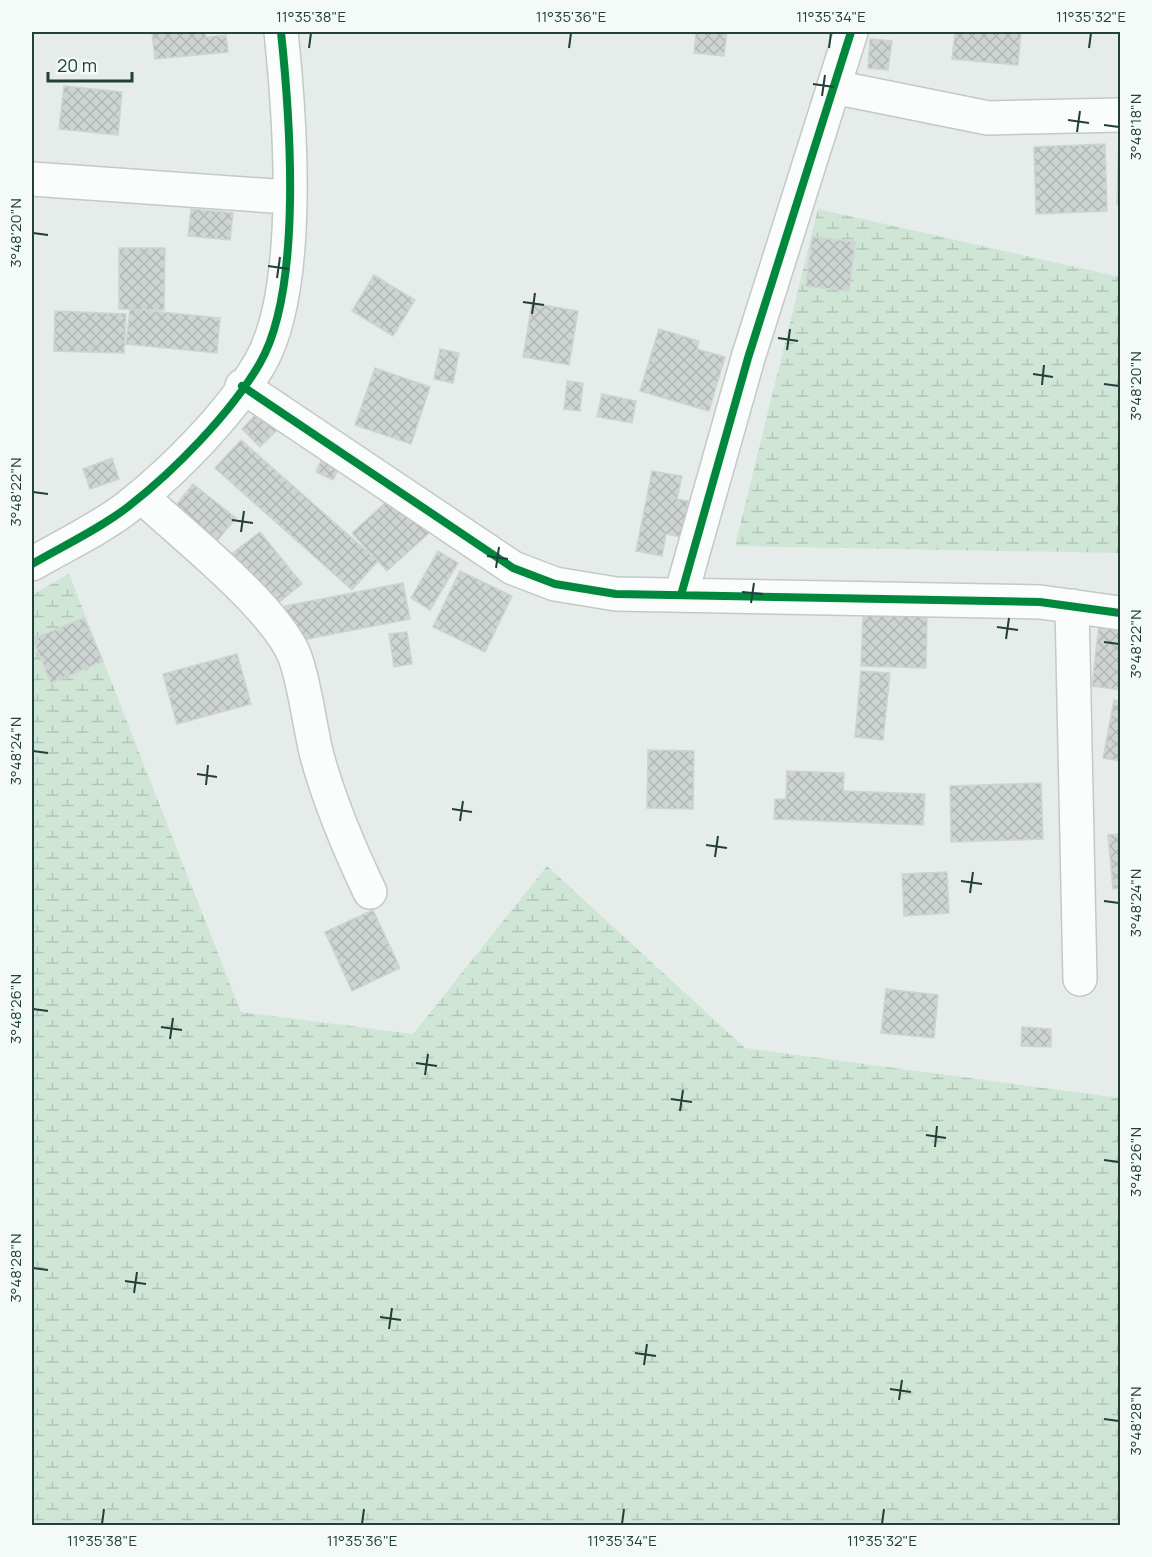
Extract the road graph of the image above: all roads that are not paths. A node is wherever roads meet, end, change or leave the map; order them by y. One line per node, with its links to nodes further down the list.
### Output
1 (281, 32): 6 (street)
2 (851, 32): 3 (street)
3 (834, 87): 4 (street); 10 (street)
4 (1120, 115)
5 (32, 179): 6 (street)
6 (288, 196): 7 (street)
7 (242, 386): 8 (street); 10 (street)
8 (141, 496): 9 (street); 13 (street)
9 (32, 564)
10 (681, 596): 11 (street)
11 (1072, 606): 12 (street); 14 (street)
12 (1120, 613)
13 (370, 892)
14 (1080, 979)

